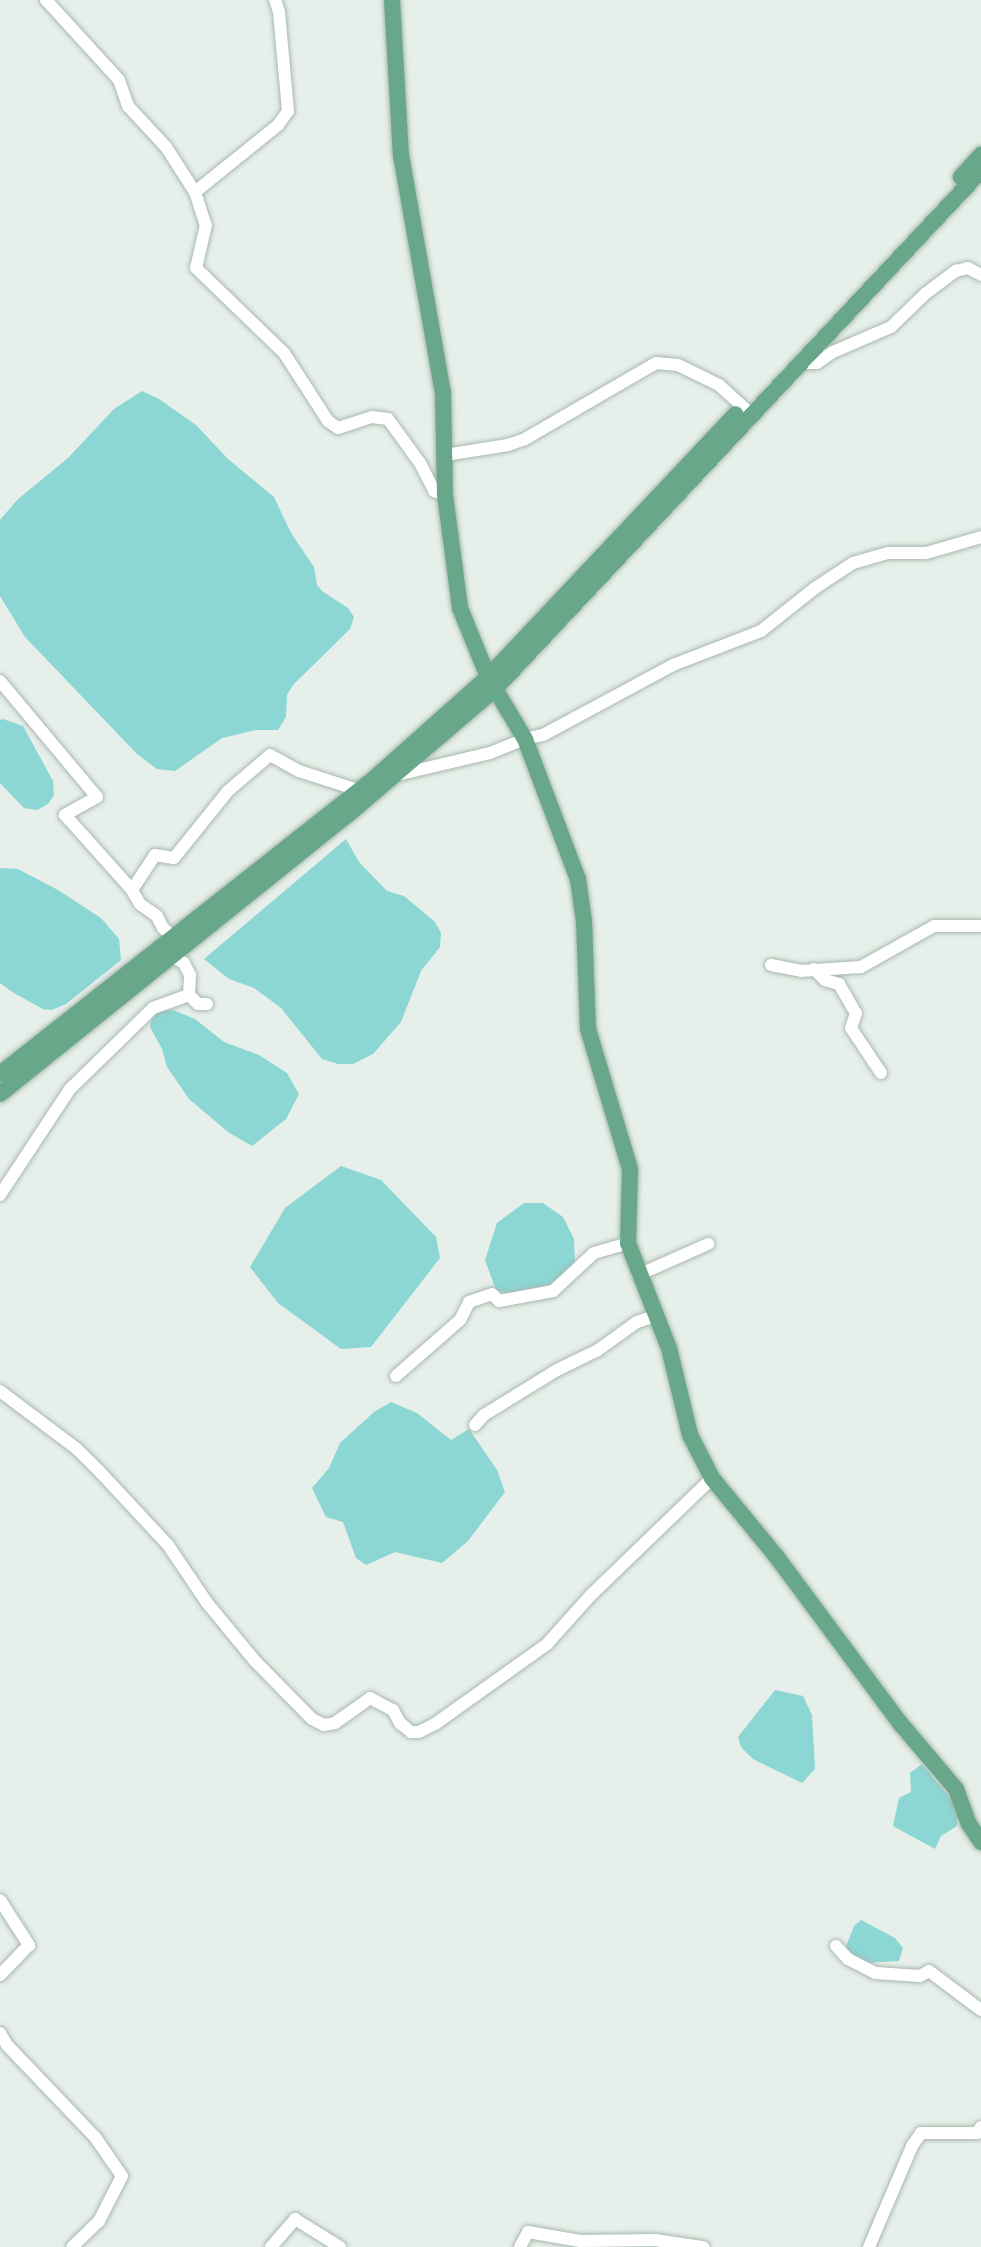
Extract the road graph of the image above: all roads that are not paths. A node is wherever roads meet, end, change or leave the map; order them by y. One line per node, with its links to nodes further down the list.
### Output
1 (46, 0): 6 (street)
2 (275, 0): 6 (street)
3 (392, 0): 10 (main road)
4 (981, 155): 9 (main road)
5 (981, 171): 8 (main road)
6 (195, 192): 11 (street)
7 (981, 275): 8 (street)
8 (801, 363): 9 (main road)
9 (748, 410): 10 (street); 14 (main road)
10 (445, 455): 11 (main road)
11 (444, 495): 14 (main road)
12 (981, 537): 15 (street)
13 (0, 681): 18 (street)
14 (491, 683): 15 (main road); 16 (main road); 17 (main road)
15 (526, 738): 16 (street); 30 (main road)
16 (396, 775): 17 (main road)
17 (365, 793): 18 (street); 20 (main road); 21 (main road)
18 (132, 890): 20 (street)
19 (981, 926): 23 (street)
20 (173, 937): 27 (main road)
21 (172, 956): 24 (street); 28 (main road)
22 (771, 965): 23 (street)
23 (814, 969): 26 (street)
24 (189, 995): 25 (street); 29 (street)
25 (206, 1004)
26 (881, 1073)
27 (0, 1074)
28 (0, 1094)
29 (0, 1195)
30 (628, 1243): 32 (main road); 34 (street)
31 (708, 1244): 32 (street)
32 (639, 1275): 33 (main road)
33 (656, 1316): 36 (street); 37 (main road)
34 (396, 1376)
35 (0, 1391): 37 (street)
36 (475, 1425)
37 (712, 1478): 38 (main road)
38 (981, 1842)
39 (0, 1900): 41 (street)
40 (836, 1946): 42 (street)
41 (0, 1975)
42 (981, 2010)
43 (0, 2033): 45 (street)
44 (981, 2127): 50 (street)
45 (72, 2247)
46 (271, 2247): 47 (street)
47 (340, 2247)
48 (520, 2247): 49 (street)
49 (703, 2247)
50 (869, 2247)

